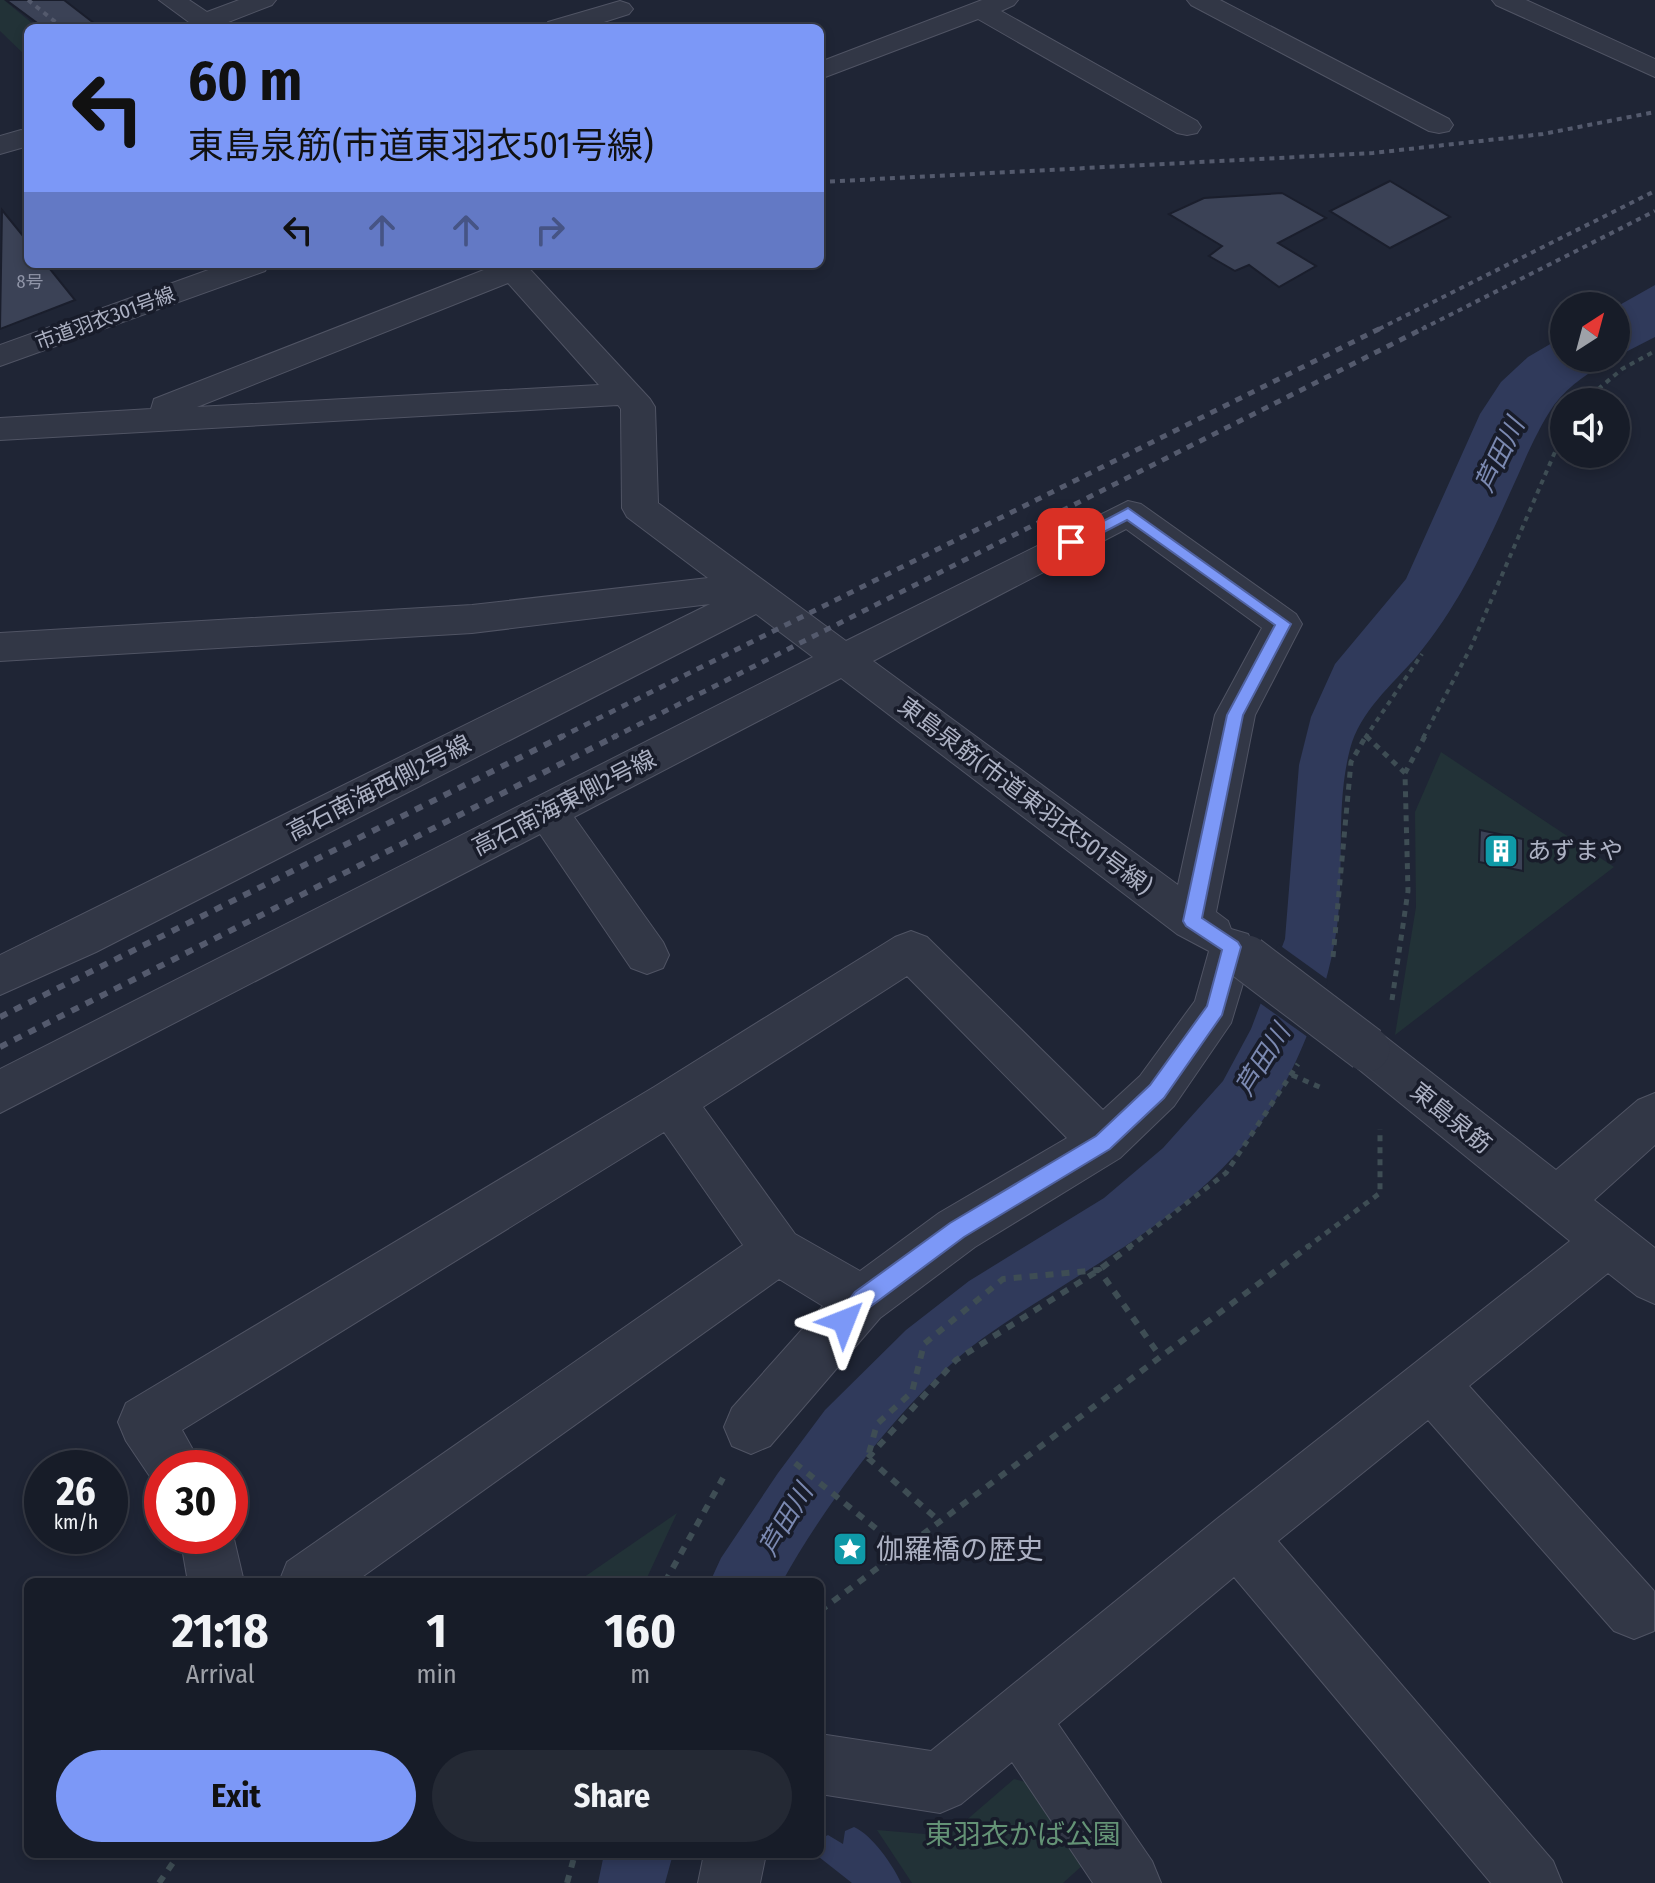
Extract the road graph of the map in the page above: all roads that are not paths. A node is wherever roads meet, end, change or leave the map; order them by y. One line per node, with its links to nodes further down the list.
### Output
1 (172, 0): 2 (street)
2 (263, 0)
3 (1200, 0): 10 (street)
4 (1505, 0): 9 (street)
5 (993, 5): 8 (street); 11 (street)
6 (623, 12): 7 (street)
7 (574, 24)
8 (824, 69)
9 (1655, 69)
10 (1439, 125)
11 (1187, 127)
12 (234, 268): 15 (street, 市道羽衣301号線)
13 (508, 268): 17 (street)
14 (511, 268): 16 (street)
15 (0, 356)
16 (625, 394): 17 (street); 19 (street, 東島泉筋(市道東羽衣501号線))
17 (129, 422): 18 (street)
18 (0, 429)
19 (750, 592): 20 (street); 21 (street, 東島泉筋(市道東羽衣501号線)); 26 (street, 高石南海西側2号線)
20 (0, 647)
21 (842, 661): 22 (street, 高石南海東側2号線); 23 (street, 東島泉筋(市道東羽衣501号線)); 23 (street, 高石南海東側2号線)
22 (547, 811): 25 (street); 27 (street, 高石南海東側2号線)
23 (1192, 921): 24 (street, 東島泉筋(市道東羽衣501号線))
24 (1240, 953): 30 (street); 31 (street, 東島泉筋, bridge)
25 (647, 955)
26 (0, 976)
27 (0, 1092)
28 (671, 1102): 30 (street); 33 (street); 38 (street)
29 (1655, 1115): 31 (street)
30 (1103, 1142): 35 (street)
31 (1556, 1202): 32 (street, 東島泉筋)
32 (1608, 1242): 34 (street, 東島泉筋); 36 (street)
33 (777, 1251): 35 (street); 42 (street)
34 (1655, 1279)
35 (862, 1300): 37 (street)
36 (1431, 1384): 39 (street); 43 (street)
37 (751, 1427)
38 (164, 1450)
39 (1238, 1538): 44 (street); 49 (street)
40 (211, 1554): 41 (street)
41 (215, 1578)
42 (313, 1578)
43 (1634, 1611)
44 (1018, 1718): 45 (street); 48 (street)
45 (824, 1765)
46 (734, 1858): 47 (street)
47 (729, 1883)
48 (1130, 1883)
49 (1531, 1883)

